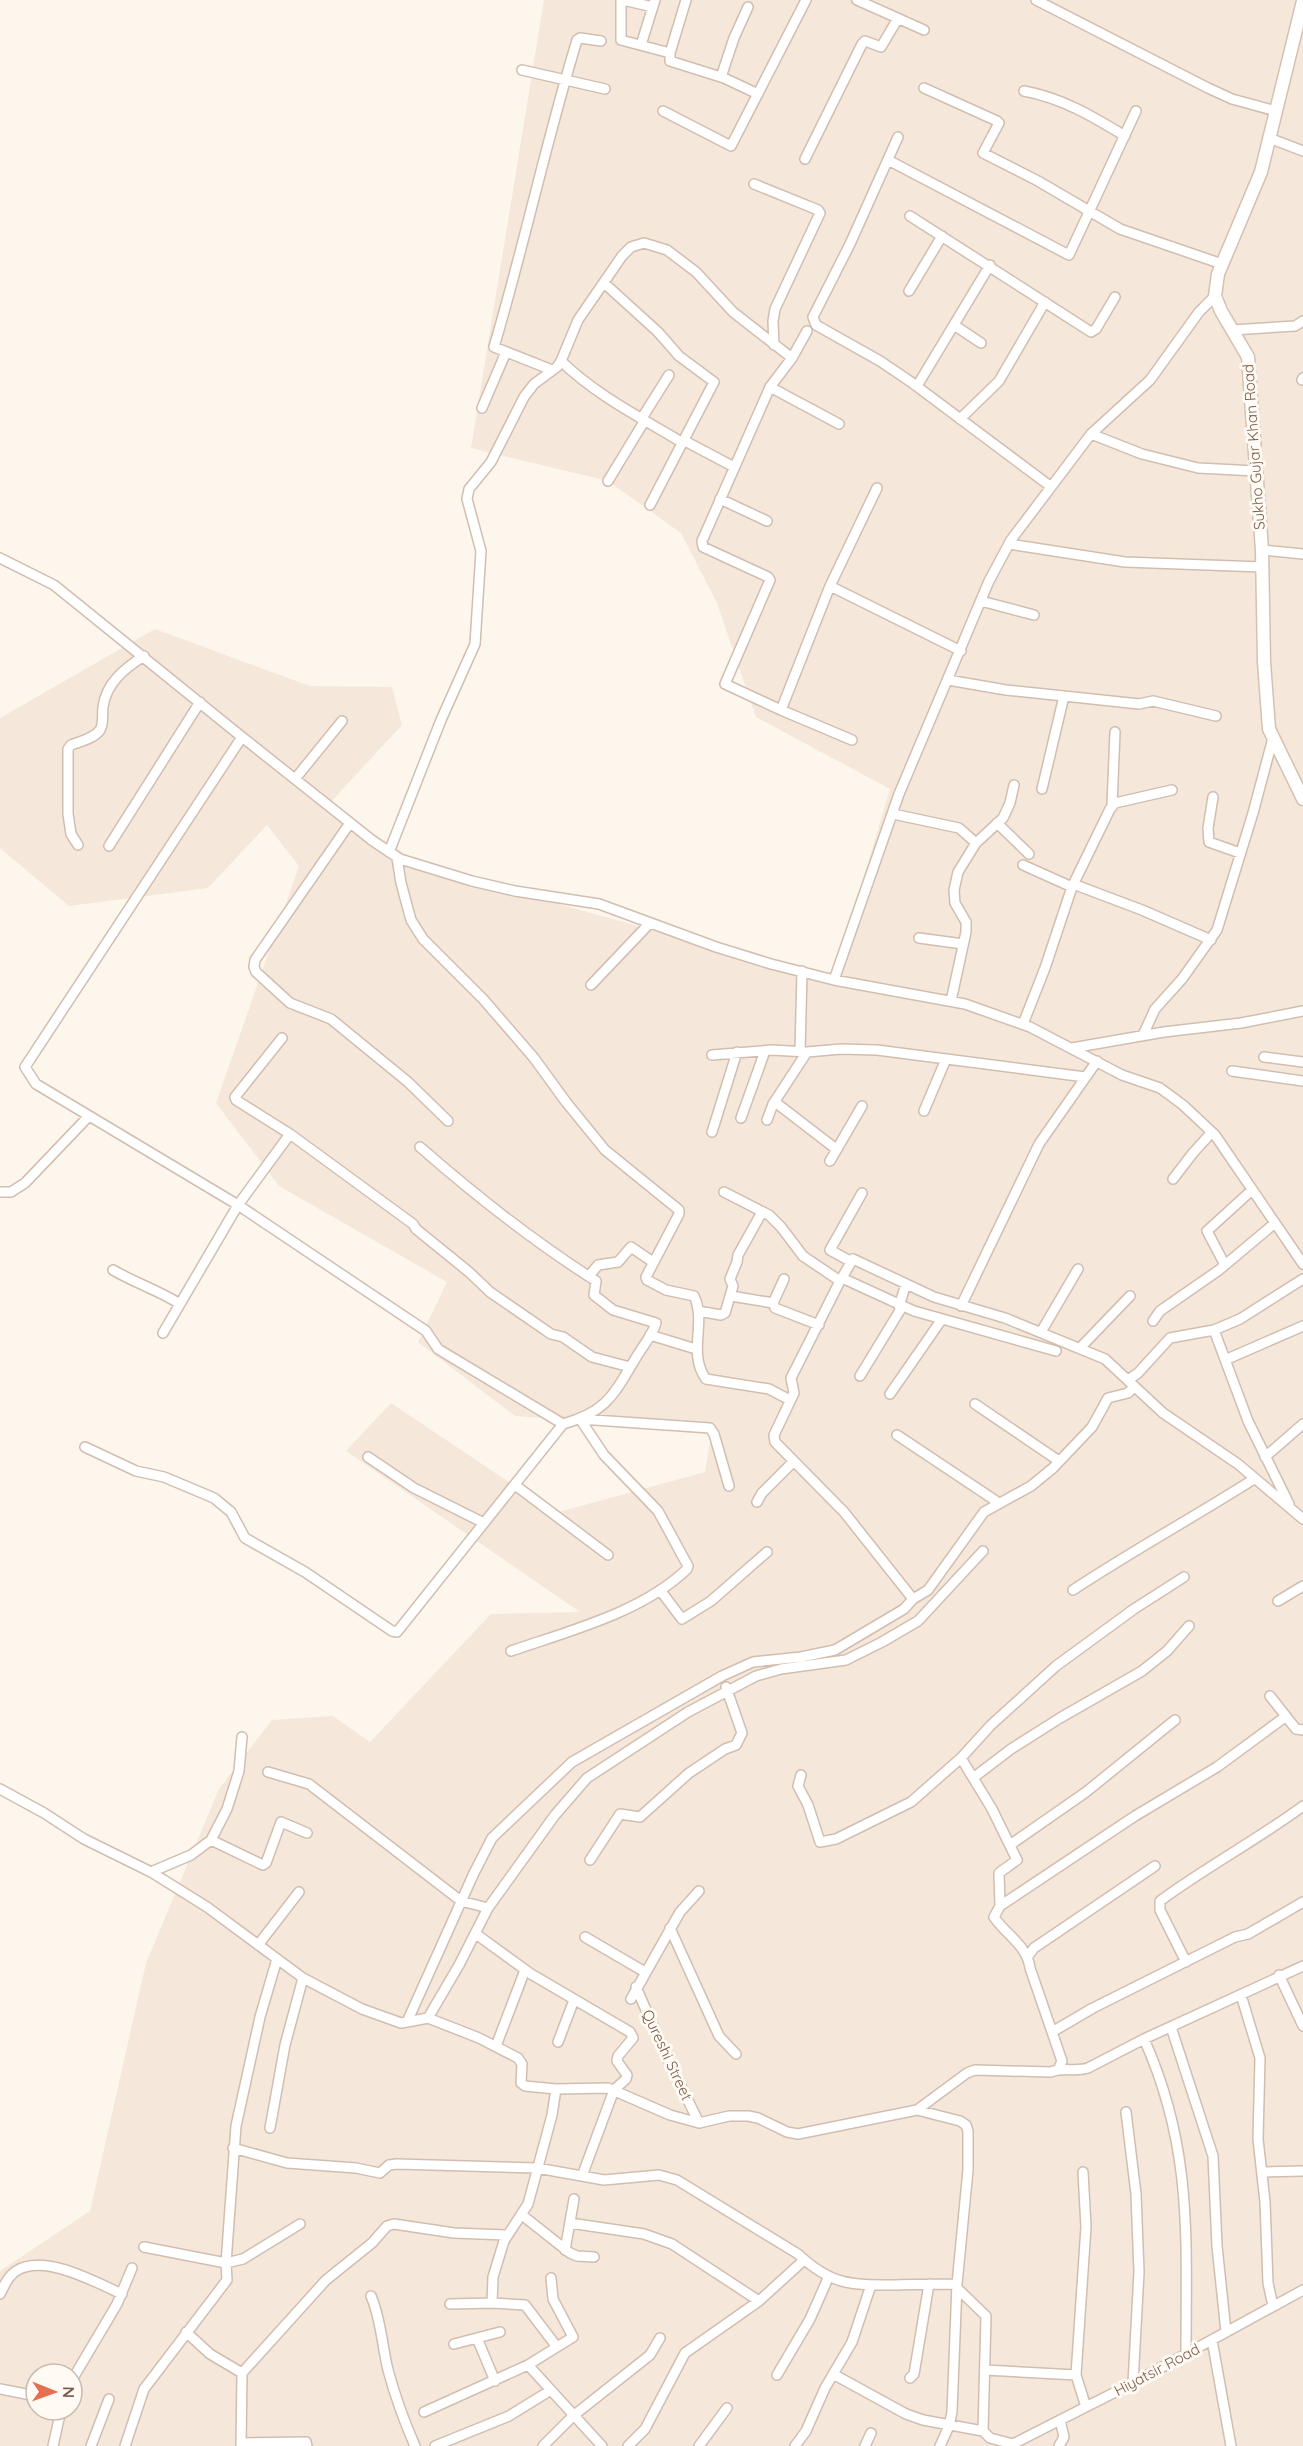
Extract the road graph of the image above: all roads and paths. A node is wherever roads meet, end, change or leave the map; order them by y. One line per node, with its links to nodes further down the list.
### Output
1 (622, 0): 6 (street); 13 (street)
2 (686, 0): 14 (street)
3 (806, 0): 21 (street)
4 (857, 0): 9 (street)
5 (1041, 1): 24 (street)
6 (654, 4): 13 (street)
7 (1303, 5): 12 (main road)
8 (748, 7): 16 (street)
9 (897, 20): 10 (street); 29 (street)
10 (924, 30)
11 (601, 41): 17 (street)
12 (1298, 41): 24 (main road)
13 (641, 45): 14 (street)
14 (670, 53): 16 (street)
15 (522, 70): 17 (street)
16 (721, 77): 21 (street)
17 (565, 81): 19 (street); 48 (street)
18 (924, 88): 32 (street)
19 (605, 89)
20 (1024, 91): 25 (street)
21 (758, 94): 22 (street)
22 (663, 111)
23 (1136, 111): 25 (street)
24 (1276, 111): 27 (main road)
25 (1125, 136): 32 (street)
26 (898, 137): 30 (street)
27 (1269, 138): 28 (street); 35 (main road)
28 (1303, 151)
29 (805, 159)
30 (888, 160): 32 (street); 53 (street)
31 (754, 184): 47 (street)
32 (1090, 211): 35 (street)
33 (910, 216): 34 (street)
34 (942, 236): 36 (street); 38 (street)
35 (1222, 264): 39 (main road)
36 (990, 266): 41 (street); 43 (street)
37 (604, 283): 47 (street); 50 (street); 60 (street)
38 (909, 291)
39 (1215, 296): 44 (main road, Sukho Gujar Khan Road); 59 (street)
40 (1115, 297): 41 (street)
41 (1045, 302): 57 (street)
42 (1303, 321): 44 (street)
43 (954, 325): 46 (street); 53 (street)
44 (1232, 330): 62 (main road, Sukho Gujar Khan Road)
45 (807, 331): 49 (street)
46 (981, 343)
47 (774, 345): 49 (street)
48 (506, 352): 51 (street); 55 (street)
49 (792, 357): 54 (street)
50 (561, 361): 51 (street); 56 (street)
51 (552, 370): 102 (street)
52 (669, 375): 56 (street)
53 (916, 386): 57 (street)
54 (770, 387): 58 (street); 61 (street)
55 (482, 408)
56 (644, 419): 60 (street); 63 (street)
57 (960, 419): 64 (street)
58 (839, 424)
59 (1090, 434): 62 (street); 64 (street)
60 (684, 442): 61 (street); 67 (street)
61 (734, 467): 66 (street)
62 (1256, 471): 70 (main road, Sukho Gujar Khan Road)
63 (608, 481)
64 (1050, 486): 69 (street)
65 (877, 488): 74 (street)
66 (720, 499): 68 (street); 82 (street)
67 (650, 505)
68 (767, 521)
69 (1009, 544): 73 (street); 75 (street)
70 (1262, 550): 71 (street); 73 (main road, Sukho Gujar Khan Road)
71 (1303, 554)
72 (0, 558): 78 (street)
73 (1262, 567): 87 (main road, Sukho Gujar Khan Road)
74 (830, 586): 77 (street); 82 (street)
75 (981, 601): 76 (street); 77 (street)
76 (1034, 615)
77 (961, 651): 79 (street)
78 (144, 657): 81 (street); 100 (street)
79 (948, 680): 80 (street); 96 (street)
80 (1064, 696): 83 (street); 91 (street)
81 (200, 702): 86 (street); 101 (street)
82 (781, 710): 88 (street)
83 (1216, 716)
84 (342, 721): 89 (street)
85 (1115, 732): 95 (street)
86 (242, 737): 89 (street); 135 (street)
87 (1273, 738): 93 (main road, Sukho Gujar Khan Road); 103 (street)
88 (852, 740)
89 (295, 779): 97 (street)
90 (1014, 785): 98 (street)
91 (1042, 789)
92 (1172, 790): 95 (street)
93 (1302, 790)
94 (1213, 797): 103 (street)
95 (1112, 805): 107 (street)
96 (893, 814): 99 (street); 113 (street)
97 (350, 823): 102 (street); 138 (street)
98 (998, 823): 99 (street); 104 (street)
99 (976, 843): 111 (street)
100 (78, 845)
101 (109, 846)
102 (389, 852): 105 (street)
103 (1240, 852): 110 (street)
104 (1029, 854)
105 (397, 858): 108 (street); 153 (street)
106 (1023, 865): 107 (street)
107 (1072, 885): 110 (street); 117 (street)
108 (651, 923): 112 (street); 114 (street)
109 (919, 938): 111 (street)
110 (1211, 940): 118 (street)
111 (963, 944): 115 (street)
112 (802, 971): 113 (street); 123 (street)
113 (834, 980): 115 (street)
114 (591, 985)
115 (951, 1001): 117 (street)
116 (1303, 1011): 118 (street)
117 (1023, 1024): 120 (street)
118 (1143, 1035): 120 (street)
119 (282, 1038): 141 (street)
120 (1072, 1048): 127 (street)
121 (765, 1051): 122 (street); 123 (street); 136 (street)
122 (737, 1052): 124 (street); 139 (street)
123 (804, 1052): 126 (street); 132 (street)
124 (712, 1056)
125 (1264, 1057): 128 (street)
126 (946, 1059): 130 (street); 134 (street)
127 (1097, 1061): 130 (street); 140 (street)
128 (1303, 1062)
129 (1232, 1071): 131 (street)
130 (1085, 1077): 169 (street)
131 (1303, 1081)
132 (775, 1102): 137 (street); 143 (street)
133 (862, 1106): 143 (street)
134 (924, 1111)
135 (89, 1116): 147 (street); 150 (street)
136 (741, 1118)
137 (767, 1120)
138 (448, 1121)
139 (712, 1132)
140 (1212, 1132): 145 (street); 146 (street)
141 (290, 1134): 150 (street); 185 (street)
142 (420, 1147): 159 (street)
143 (836, 1149): 144 (street)
144 (830, 1161)
145 (1173, 1179)
146 (1252, 1190): 152 (street); 156 (street)
147 (0, 1192)
148 (724, 1192): 151 (street)
149 (862, 1193): 154 (street)
150 (238, 1205): 167 (street); 192 (street)
151 (762, 1212): 160 (street); 164 (street)
152 (1275, 1223): 155 (street); 156 (street)
153 (652, 1262): 159 (street); 170 (street)
154 (850, 1262): 160 (street); 163 (street)
155 (1303, 1264)
156 (1225, 1265): 172 (street)
157 (1078, 1269): 177 (street)
158 (113, 1270): 167 (street)
159 (589, 1276): 179 (street)
160 (842, 1278): 168 (street); 173 (street)
161 (784, 1279): 166 (street)
162 (1303, 1279): 176 (street)
163 (905, 1287): 168 (street); 169 (street)
164 (731, 1296): 166 (street); 170 (street)
165 (1130, 1296): 181 (street)
166 (773, 1303): 173 (street)
167 (180, 1304): 178 (street)
168 (900, 1305): 171 (street); 186 (street)
169 (961, 1306): 175 (street)
170 (698, 1311): 182 (street)
171 (942, 1318): 180 (street); 188 (street)
172 (1153, 1322)
173 (819, 1325): 189 (street)
174 (1303, 1326): 184 (street)
175 (1030, 1329): 177 (street); 180 (street)
176 (1214, 1330): 184 (street); 187 (street)
177 (1041, 1332): 181 (street)
178 (163, 1333)
179 (650, 1335): 182 (street); 185 (street)
180 (1024, 1340): 183 (street)
181 (1080, 1348): 187 (street)
182 (696, 1349): 189 (street)
183 (1056, 1351)
184 (1225, 1360): 197 (street)
185 (630, 1367): 191 (street)
186 (860, 1376)
187 (1130, 1387): 199 (street); 200 (street)
188 (890, 1394)
189 (790, 1400): 198 (street)
190 (975, 1404): 199 (street)
191 (580, 1419): 192 (street); 202 (street); 213 (street)
192 (563, 1424): 201 (street)
193 (1303, 1424): 197 (street)
194 (897, 1435): 204 (street)
195 (85, 1447): 207 (street)
196 (368, 1457): 207 (street)
197 (1265, 1457): 205 (street)
198 (794, 1461): 203 (street); 216 (street)
199 (1059, 1461): 204 (street)
200 (1254, 1479): 205 (street); 214 (street)
201 (515, 1485): 207 (street); 210 (street)
202 (729, 1486)
203 (757, 1502)
204 (999, 1503): 215 (street)
205 (1292, 1509): 206 (street)
206 (1303, 1519)
207 (484, 1523)
208 (983, 1551): 215 (street)
209 (767, 1552): 213 (street)
210 (608, 1555)
211 (1184, 1577): 227 (street)
212 (1303, 1586): 217 (street)
213 (660, 1590): 219 (street)
214 (1073, 1590)
215 (933, 1595): 216 (street); 220 (street)
216 (914, 1599): 220 (street)
217 (1278, 1601)
218 (1189, 1626): 230 (street)
219 (512, 1651)
220 (811, 1660): 221 (street); 221 (street)
221 (724, 1683): 236 (street); 241 (street); 244 (street)
222 (1270, 1696): 223 (street)
223 (1285, 1717): 225 (street); 243 (street)
224 (1175, 1720): 235 (street)
225 (1303, 1730)
226 (242, 1737): 234 (street)
227 (961, 1758): 229 (street); 230 (street)
228 (268, 1772): 241 (street)
229 (801, 1775)
230 (973, 1778): 235 (street)
231 (0, 1789): 238 (street)
232 (1303, 1806): 251 (street)
233 (307, 1833): 234 (street)
234 (211, 1840): 238 (street)
235 (1010, 1845): 243 (street)
236 (590, 1860)
237 (1155, 1866): 249 (street)
238 (151, 1872): 248 (street)
239 (699, 1891): 245 (street)
240 (299, 1892): 248 (street)
241 (465, 1902): 244 (street); 262 (street)
242 (1303, 1902): 251 (street)
243 (1000, 1906): 249 (street)
244 (485, 1908): 246 (street)
245 (670, 1928): 254 (street); 269 (street)
246 (476, 1934): 253 (street); 261 (street)
247 (585, 1937): 254 (street)
248 (258, 1946): 250 (street)
249 (1028, 1956): 265 (street)
250 (277, 1959): 256 (street); 277 (street)
251 (1186, 1962): 265 (street)
252 (1303, 1966): 255 (street)
253 (525, 1970): 260 (street); 268 (street)
254 (645, 1972): 257 (street)
255 (1279, 1975): 258 (street); 263 (street)
256 (303, 1978): 262 (street); 276 (street)
257 (636, 1987): 259 (street); 275 (street, Qureshi Street)
258 (1241, 1995): 264 (street); 281 (street)
259 (631, 1999)
260 (574, 2000): 267 (street); 272 (street)
261 (427, 2019): 262 (street); 268 (street)
262 (410, 2022)
263 (1303, 2026)
264 (1171, 2027): 266 (street); 309 (street)
265 (1052, 2032): 270 (street)
266 (1144, 2039): 270 (street); 315 (street)
267 (558, 2042)
268 (496, 2046): 271 (street)
269 (736, 2055)
270 (1059, 2068): 273 (street)
271 (556, 2089): 272 (street); 278 (street)
272 (614, 2090): 275 (street); 282 (street)
273 (916, 2110): 275 (street); 298 (street)
274 (1126, 2112): 325 (street)
275 (699, 2123)
276 (270, 2128)
277 (233, 2148): 278 (street); 292 (street)
278 (537, 2168): 282 (street); 284 (street)
279 (1303, 2171): 281 (street)
280 (1083, 2172): 321 (street)
281 (1263, 2172): 306 (street)
282 (582, 2176): 291 (street)
283 (574, 2199): 285 (street)
284 (522, 2215): 287 (street); 289 (street)
285 (570, 2223): 289 (street); 303 (street)
286 (300, 2224): 292 (street)
287 (507, 2235): 304 (street); 319 (street)
288 (144, 2247): 292 (street)
289 (565, 2250): 290 (street)
290 (594, 2257)
291 (804, 2260): 294 (street); 303 (street)
292 (226, 2266): 307 (street)
293 (132, 2268): 301 (street)
294 (829, 2276): 297 (street); 322 (street)
295 (551, 2278): 314 (street)
296 (929, 2284): 297 (street); 298 (street); 323 (street)
297 (871, 2285): 320 (street)
298 (957, 2286): 318 (street); 336 (street)
299 (1303, 2290): 306 (street, Hiyatsir Road)
300 (0, 2294): 301 (street)
301 (122, 2294): 316 (street)
302 (371, 2296): 345 (street)
303 (759, 2301): 349 (street)
304 (492, 2303): 305 (street); 314 (street)
305 (450, 2304)
306 (1274, 2306): 309 (street, Hiyatsir Road)
307 (186, 2332): 319 (street); 339 (street)
308 (500, 2332): 310 (street)
309 (1226, 2332): 312 (street, Hiyatsir Road)
310 (477, 2338): 313 (street); 324 (street)
311 (660, 2338): 333 (street)
312 (1212, 2340): 315 (street, Hiyatsir Road); 355 (street)
313 (454, 2344)
314 (557, 2347): 317 (street)
315 (1186, 2354): 325 (street, Hiyatsir Road)
316 (82, 2362)
317 (528, 2365): 324 (street); 327 (street)
318 (985, 2370): 321 (street); 337 (street)
319 (242, 2373): 340 (street)
320 (833, 2374): 336 (street); 351 (street)
321 (1076, 2374): 330 (street)
322 (777, 2375)
323 (910, 2378)
324 (495, 2381): 332 (street)
325 (1133, 2383): 330 (street, Hiyatsir Road)
326 (0, 2389): 328 (street)
327 (551, 2390): 333 (street); 346 (street)
328 (24, 2394)
329 (109, 2398): 343 (street)
330 (1086, 2407): 334 (street, Hiyatsir Road)
331 (727, 2408): 350 (street)
332 (424, 2412)
333 (573, 2416): 347 (street); 348 (street)
334 (1060, 2420): 341 (street, Hiyatsir Road); 354 (street)
335 (58, 2422): 342 (street)
336 (949, 2426): 337 (street); 353 (street)
337 (984, 2432): 341 (street)
338 (871, 2433): 352 (street)
339 (129, 2445)
340 (241, 2445): 344 (street)
341 (1011, 2445)
342 (53, 2446)
343 (91, 2446)
344 (307, 2446)
345 (415, 2446)
346 (435, 2446)
347 (543, 2446)
348 (602, 2446)
349 (628, 2446)
350 (699, 2446)
351 (795, 2446)
352 (865, 2446)
353 (940, 2446)
354 (1059, 2446)
355 (1231, 2446)

